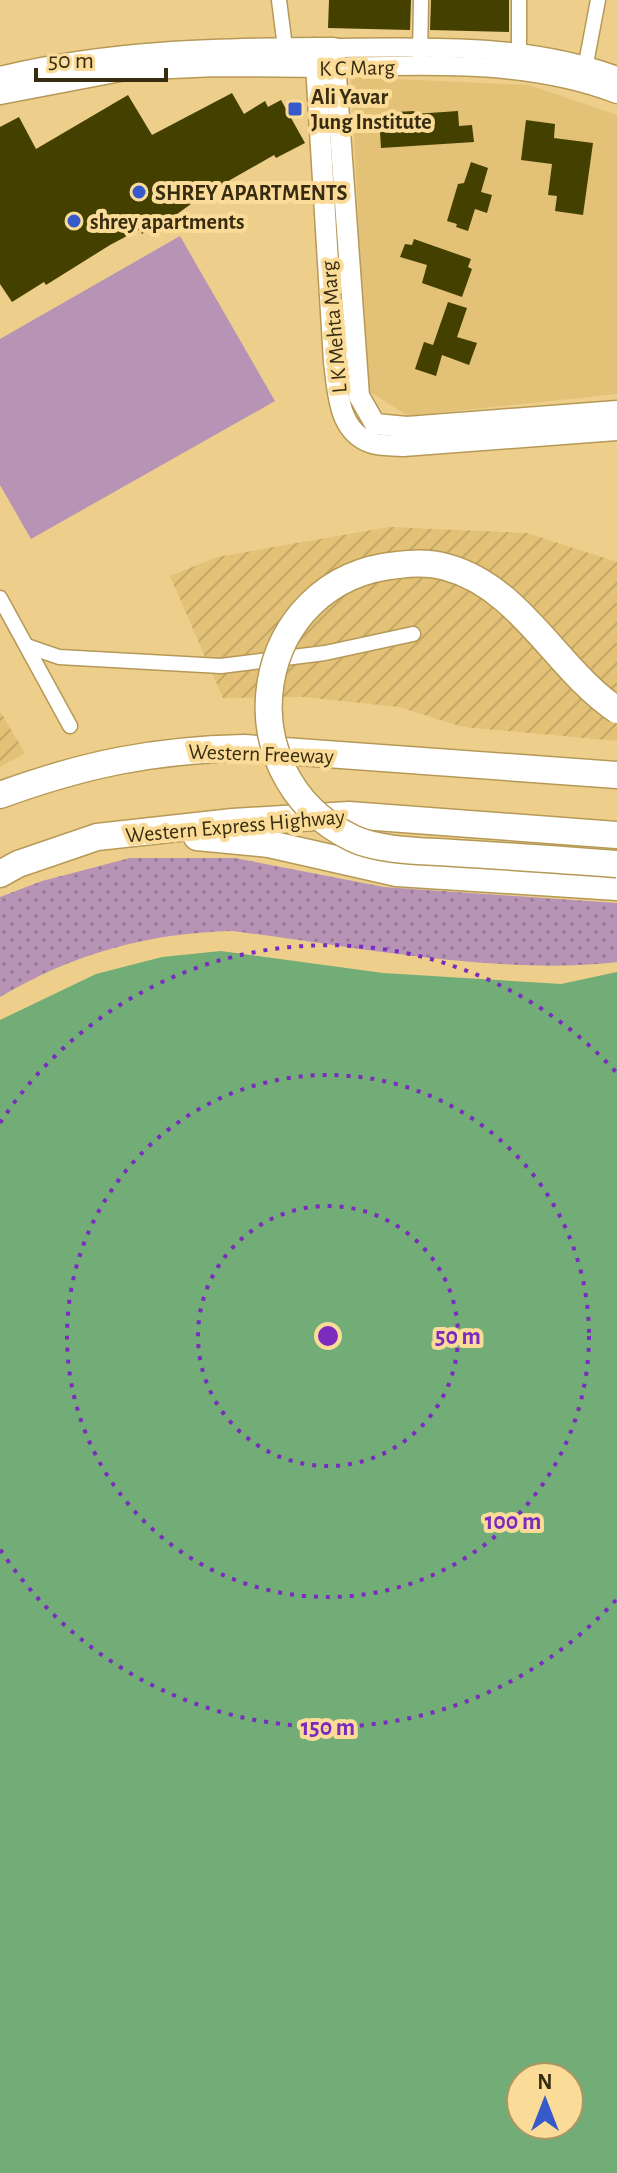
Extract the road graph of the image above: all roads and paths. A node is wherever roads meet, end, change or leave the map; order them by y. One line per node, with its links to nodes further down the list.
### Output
1 (279, 0): 7 (street)
2 (421, 0): 5 (street)
3 (519, 0): 8 (street)
4 (598, 0): 9 (street)
5 (420, 56): 6 (street, K C Marg); 8 (street, K C Marg)
6 (325, 58): 7 (main road, K C Marg); 14 (main road, L K Mehta Marg)
7 (286, 59): 11 (main road, K C Marg); 12 (main road, K C Marg)
8 (519, 62): 9 (street, K C Marg)
9 (584, 73): 10 (street, K C Marg); 13 (street, K C Marg)
10 (617, 76)
11 (0, 77)
12 (0, 94)
13 (617, 94)
14 (334, 203): 15 (main road, L K Mehta Marg); 16 (main road, L K Mehta Marg)
15 (354, 326): 16 (main road); 17 (main road, L K Mehta Marg)
16 (332, 328): 18 (main road, L K Mehta Marg)
17 (617, 411)
18 (617, 430)
19 (0, 598): 21 (street)
20 (413, 634): 21 (street)
21 (27, 646): 23 (street)
22 (617, 710): 28 (highway, bridge)
23 (70, 726)
24 (617, 775): 25 (highway, Western Freeway)
25 (0, 795)
26 (617, 835): 27 (highway, Western Express Highway)
27 (107, 836): 29 (highway, Western Express Highway); 30 (highway)
28 (617, 864)
29 (0, 874)
30 (617, 887)

